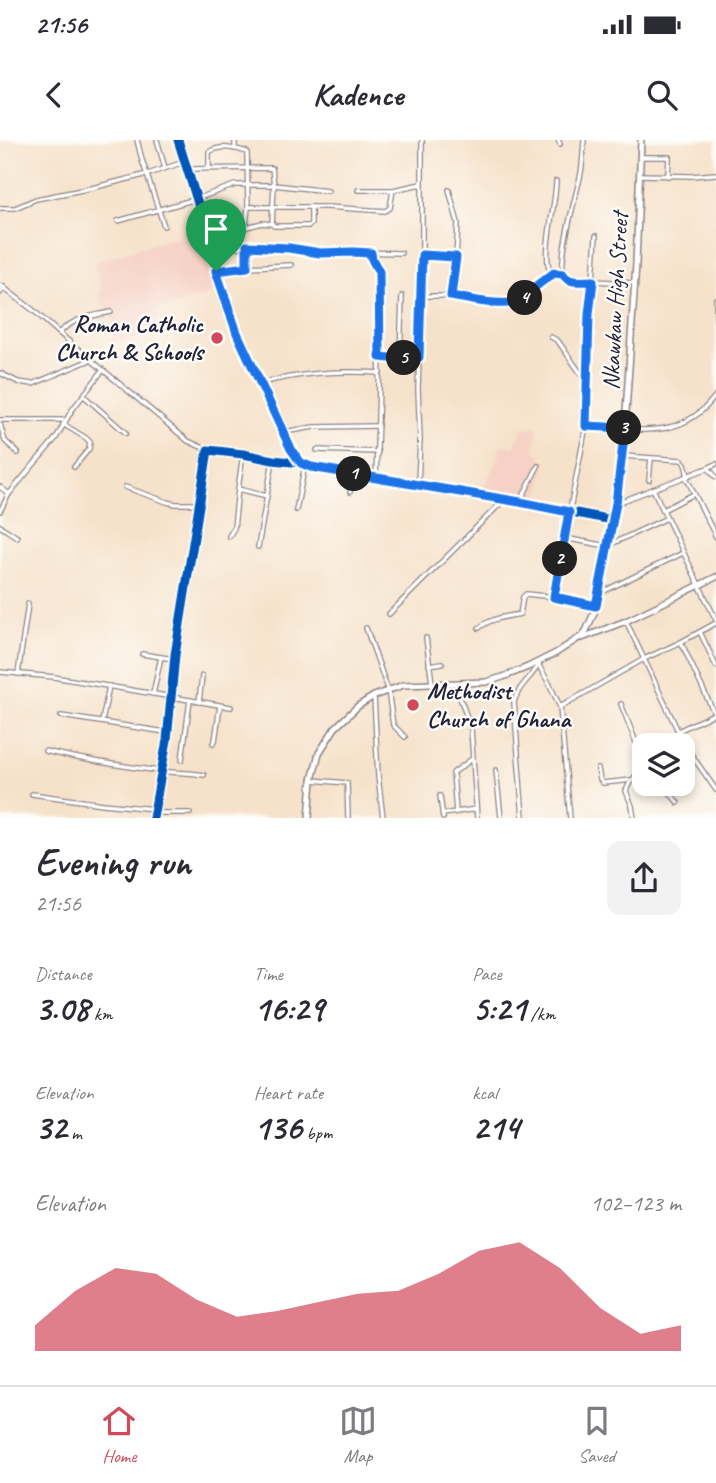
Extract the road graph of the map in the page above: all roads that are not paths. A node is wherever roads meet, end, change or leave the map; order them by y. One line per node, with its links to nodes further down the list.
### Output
1 (137, 140): 14 (street)
2 (157, 140): 13 (street)
3 (178, 140): 10 (main road)
4 (235, 140): 8 (street)
5 (422, 140): 20 (street)
6 (584, 140): 48 (street)
7 (641, 140): 9 (main road, Nkawkaw High Street)
8 (235, 149): 11 (street); 12 (street)
9 (641, 157): 16 (main road, Nkawkaw High Street); 17 (street)
10 (186, 165): 12 (street); 13 (street); 26 (main road)
11 (247, 167): 12 (street); 19 (street); 21 (street)
12 (209, 168)
13 (165, 169): 14 (street)
14 (148, 174): 30 (street); 31 (street)
15 (716, 174): 17 (street)
16 (639, 175): 17 (street); 50 (main road, Nkawkaw High Street)
17 (668, 176)
18 (556, 181): 47 (street)
19 (247, 184): 21 (street); 26 (street); 27 (street)
20 (421, 184): 23 (street); 42 (street)
21 (274, 185): 25 (street); 28 (street)
22 (358, 190): 23 (street)
23 (393, 190): 29 (street)
24 (449, 190): 43 (street)
25 (328, 191)
26 (196, 199): 31 (street); 36 (main road)
27 (248, 207): 28 (street); 35 (street)
28 (272, 207): 29 (street); 33 (street)
29 (311, 207): 33 (street)
30 (0, 208)
31 (158, 210): 32 (street); 34 (street)
32 (118, 221)
33 (272, 224): 35 (street)
34 (164, 226)
35 (246, 227): 36 (street)
36 (206, 231): 46 (main road)
37 (596, 236): 49 (street)
38 (247, 246): 39 (street); 40 (street); 45 (street)
39 (222, 247)
40 (371, 253): 41 (street); 61 (street)
41 (401, 253)
42 (422, 255): 43 (street); 54 (street)
43 (456, 257): 55 (street)
44 (290, 265): 45 (street)
45 (247, 267): 46 (street)
46 (216, 271): 69 (main road)
47 (551, 274): 48 (street); 55 (street)
48 (563, 274): 49 (street)
49 (593, 281): 50 (street); 68 (street)
50 (634, 283): 76 (main road, Nkawkaw High Street)
51 (2, 286): 52 (street); 59 (street)
52 (0, 293)
53 (402, 296): 63 (street)
54 (421, 296): 55 (street); 62 (street)
55 (451, 296)
56 (716, 299): 58 (street)
57 (111, 312): 59 (street)
58 (716, 320)
59 (59, 333): 64 (street)
60 (551, 337): 68 (street)
61 (380, 357): 63 (street); 67 (street)
62 (419, 357): 63 (street); 97 (street)
63 (400, 359)
64 (90, 360): 65 (street); 66 (street)
65 (103, 370): 70 (street); 79 (street)
66 (0, 373)
67 (380, 373): 69 (street); 74 (street)
68 (586, 378): 75 (street)
69 (261, 383): 77 (main road)
70 (84, 396): 73 (street); 78 (street)
71 (716, 396): 76 (street)
72 (0, 422): 73 (street); 82 (street)
73 (64, 422): 89 (street); 103 (street)
74 (378, 426): 77 (street); 81 (street)
75 (586, 426): 76 (street); 113 (street)
76 (625, 428): 84 (main road, Nkawkaw High Street)
77 (284, 432): 87 (main road)
78 (126, 433)
79 (208, 450): 83 (street); 109 (street)
80 (317, 450): 81 (street)
81 (378, 452): 95 (street)
82 (18, 453)
83 (243, 454): 86 (street); 100 (street)
84 (623, 456): 85 (street); 108 (main road, Nkawkaw High Street)
85 (651, 458): 93 (street); 96 (street)
86 (273, 460): 87 (street); 105 (street)
87 (303, 464): 92 (main road); 110 (street)
88 (716, 464): 91 (street)
89 (74, 467)
90 (538, 467): 107 (street)
91 (708, 468): 93 (street); 94 (street)
92 (353, 474): 95 (main road); 102 (street)
93 (687, 477): 101 (street); 104 (street)
94 (716, 477)
95 (376, 478): 97 (main road)
96 (649, 480)
97 (418, 485): 106 (main road)
98 (0, 487): 103 (street)
99 (125, 487): 109 (street)
100 (238, 489): 105 (street); 117 (street)
101 (653, 489): 108 (street); 111 (street)
102 (350, 492)
103 (9, 494): 112 (street)
104 (694, 494): 111 (street); 119 (street)
105 (267, 496): 122 (street)
106 (504, 500): 107 (main road); 130 (street)
107 (520, 502): 113 (main road)
108 (616, 503): 115 (main road, Nkawkaw High Street)
109 (200, 504): 141 (street)
110 (296, 510)
111 (663, 510): 114 (street)
112 (0, 511)
113 (569, 512): 115 (main road); 120 (street)
114 (667, 518): 121 (street); 123 (street)
115 (612, 520): 121 (main road, Nkawkaw High Street)
116 (0, 526): 118 (street)
117 (229, 536)
118 (17, 537)
119 (716, 537)
120 (564, 538): 121 (street); 127 (street)
121 (607, 546): 126 (main road, Nkawkaw High Street)
122 (258, 547)
123 (683, 554): 125 (street); 126 (street)
124 (716, 577): 125 (main road)
125 (700, 585): 131 (main road); 132 (street)
126 (599, 594): 129 (main road, Nkawkaw High Street)
127 (554, 597): 129 (street); 134 (street)
128 (28, 604): 148 (street)
129 (596, 606): 137 (main road, Nkawkaw High Street)
130 (389, 614)
131 (626, 621): 137 (main road); 142 (street)
132 (716, 622): 135 (street)
133 (366, 628): 153 (street)
134 (479, 628)
135 (700, 632): 138 (street); 146 (street)
136 (426, 638): 145 (street)
137 (577, 639): 144 (main road, Nkawkaw High Street)
138 (681, 642): 142 (street); 163 (street)
139 (142, 654): 140 (street)
140 (160, 657): 141 (street); 154 (street)
141 (175, 659): 156 (street)
142 (644, 659): 162 (street); 166 (street)
143 (443, 663): 145 (street)
144 (540, 664): 150 (main road, Nkawkaw High Street); 162 (street); 196 (street)
145 (429, 665): 151 (street)
146 (716, 666)
147 (0, 672): 148 (street)
148 (18, 674): 152 (street)
149 (202, 676): 158 (street)
150 (459, 682): 151 (main road, Nkawkaw High Street); 172 (street)
151 (432, 683): 153 (main road, Nkawkaw High Street)
152 (109, 686): 154 (street); 165 (street)
153 (388, 690): 155 (main road, Nkawkaw High Street); 169 (street)
154 (153, 694): 156 (street)
155 (374, 696): 179 (main road, Nkawkaw High Street); 193 (street)
156 (172, 697): 157 (street); 167 (street)
157 (190, 701): 158 (street); 173 (street)
158 (199, 702): 160 (street)
159 (621, 704): 168 (street)
160 (220, 706): 161 (street); 170 (street)
161 (231, 707)
162 (561, 707): 197 (street)
163 (716, 715): 166 (street)
164 (61, 716): 165 (street)
165 (102, 723): 167 (street)
166 (678, 731)
167 (167, 732): 177 (street)
168 (632, 733)
169 (405, 737)
170 (213, 743)
171 (45, 751): 177 (street)
172 (472, 759): 186 (street); 187 (street)
173 (182, 760)
174 (695, 761): 181 (street)
175 (598, 769): 180 (street)
176 (496, 770): 195 (street)
177 (161, 771): 178 (street); 188 (street)
178 (204, 775)
179 (312, 780): 191 (main road, Nkawkaw High Street); 192 (street)
180 (632, 780): 198 (street)
181 (716, 790)
182 (32, 793): 188 (street)
183 (440, 796): 190 (street)
184 (672, 796): 185 (street)
185 (678, 803)
186 (476, 809): 187 (street); 194 (street)
187 (456, 812): 190 (street)
188 (154, 813): 189 (street)
189 (190, 813)
190 (443, 816)
191 (309, 818)
192 (348, 818)
193 (383, 818)
194 (477, 818)
195 (501, 818)
196 (523, 818)
197 (570, 818)
198 (634, 818)

